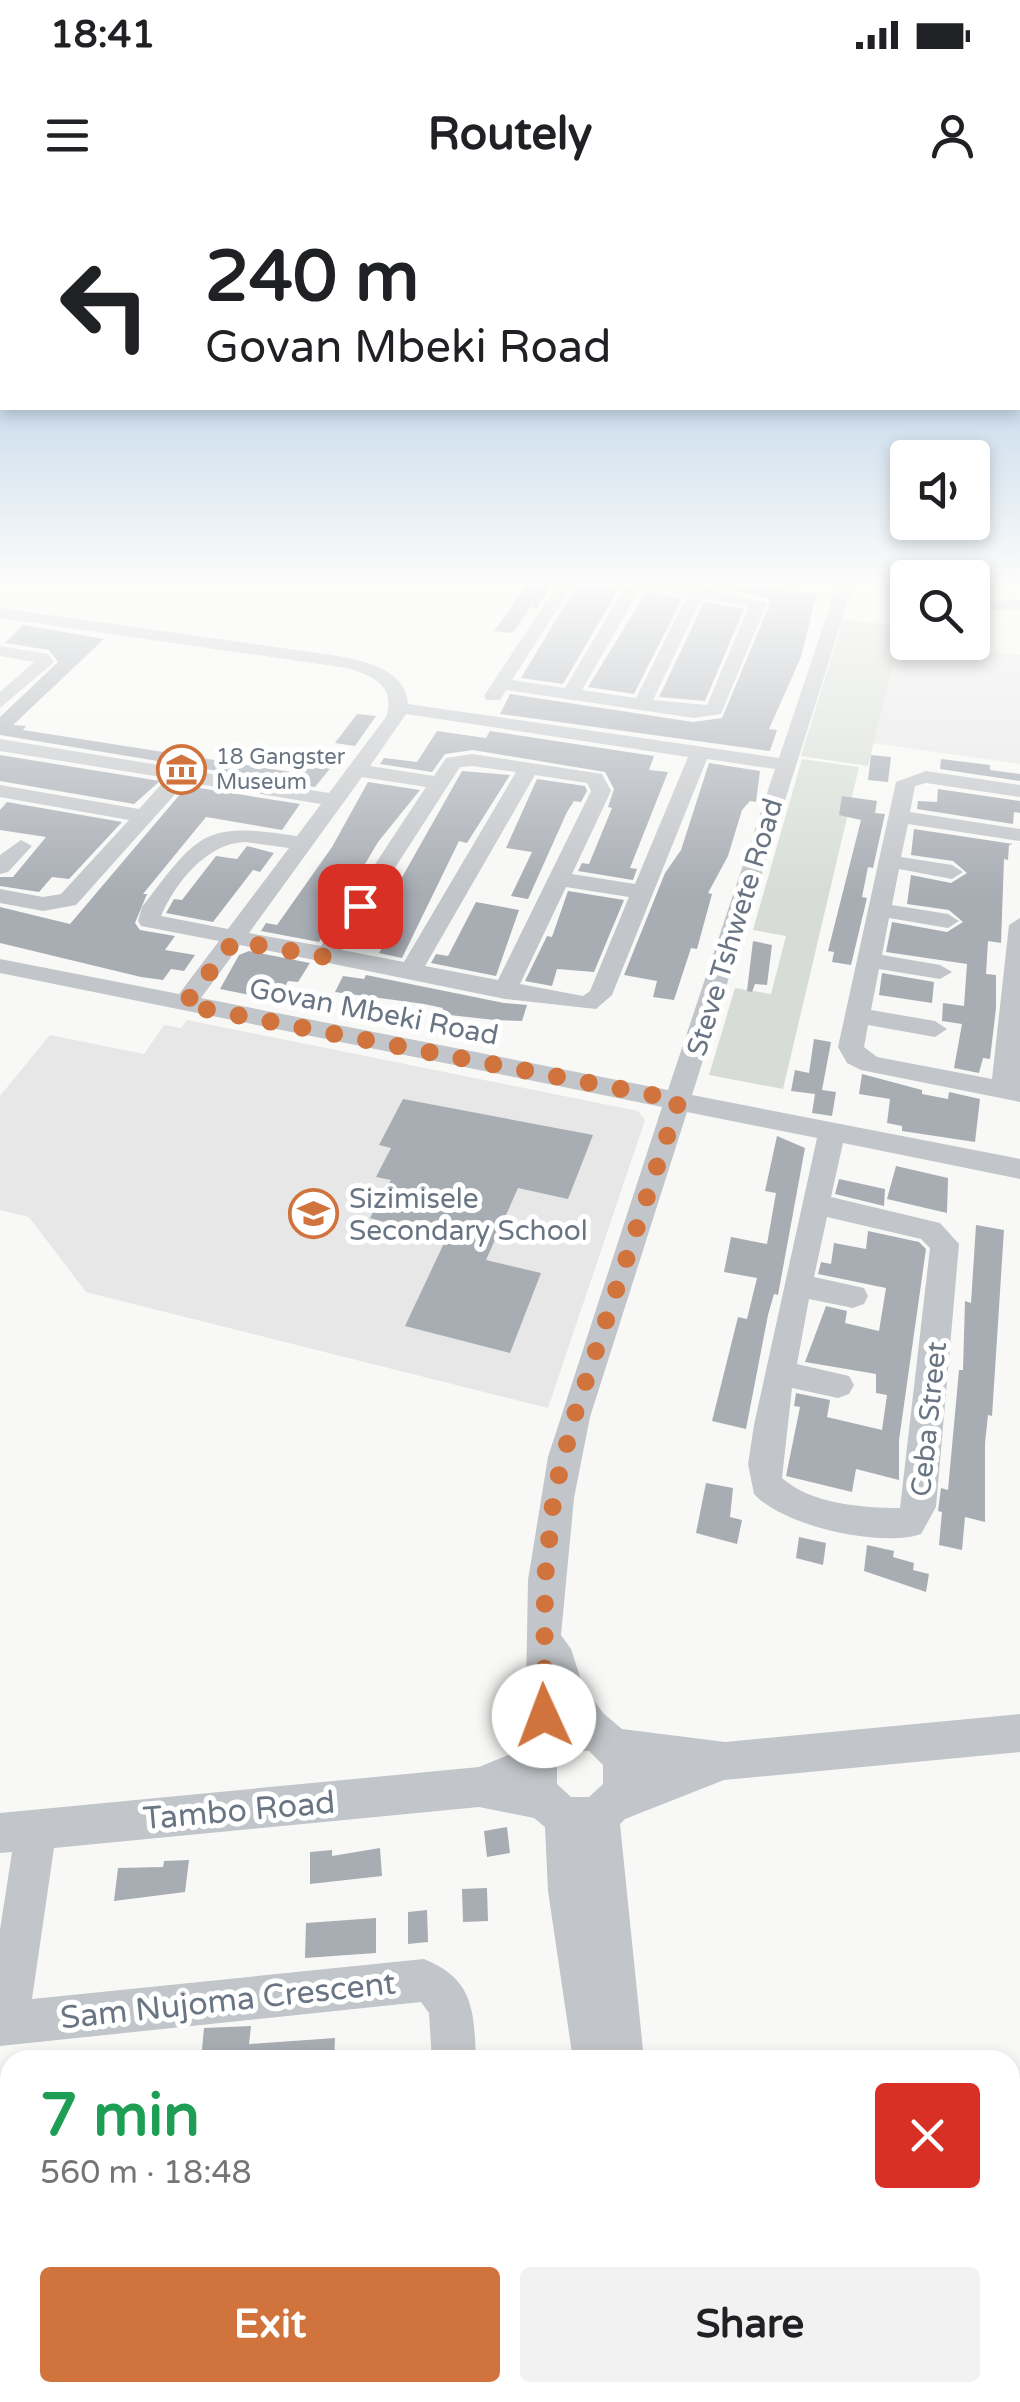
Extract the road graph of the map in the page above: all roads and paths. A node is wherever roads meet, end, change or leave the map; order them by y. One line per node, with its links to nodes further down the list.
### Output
1 (394, 688): 10 (street)
2 (499, 688): 11 (street)
3 (531, 688): 8 (street)
4 (575, 688): 8 (street)
5 (650, 688): 9 (street)
6 (725, 688): 9 (street)
7 (810, 688): 15 (street, Steve Tshwete Road)
8 (572, 693): 9 (street)
9 (642, 704)
10 (400, 708): 11 (street); 17 (street)
11 (477, 719): 14 (street)
12 (0, 746): 13 (street)
13 (26, 750): 18 (street); 19 (street)
14 (700, 752): 15 (street); 33 (street)
15 (785, 765): 52 (street, Steve Tshwete Road)
16 (529, 768): 20 (street); 32 (street); 43 (street)
17 (356, 770): 20 (street); 23 (street)
18 (0, 774)
19 (181, 776): 23 (street); 24 (street)
20 (438, 783): 39 (street)
21 (0, 791): 24 (street)
22 (1020, 791): 25 (street)
23 (334, 800): 27 (street)
24 (143, 816): 34 (street)
25 (898, 816): 26 (street); 29 (street)
26 (1020, 835)
27 (305, 844): 38 (street); 38 (street)
28 (21, 846): 30 (street)
29 (888, 861): 31 (street); 35 (street)
30 (0, 867)
31 (952, 872)
32 (560, 879): 33 (street); 45 (street)
33 (641, 892): 45 (street)
34 (0, 896)
35 (878, 910): 36 (street); 40 (street)
36 (948, 921)
37 (1020, 926): 42 (street)
38 (234, 941): 39 (street); 47 (street)
39 (326, 957): 43 (street)
40 (868, 960): 44 (street); 48 (street)
41 (10, 968): 46 (street); 47 (street, Govan Mbeki Road)
42 (1018, 968): 49 (street)
43 (410, 972): 45 (street)
44 (940, 972)
45 (505, 990)
46 (0, 991)
47 (184, 1005): 52 (street, Govan Mbeki Road)
48 (857, 1016): 50 (street); 51 (street)
49 (1016, 1024): 51 (street)
50 (935, 1029)
51 (1012, 1092)
52 (679, 1100): 53 (street, Govan Mbeki Road); 60 (street, Steve Tshwete Road)
53 (832, 1131): 54 (street, Govan Mbeki Road); 55 (street, Ceba Street)
54 (1020, 1169)
55 (816, 1204): 56 (street, Ceba Street); 58 (street, Ceba Street)
56 (799, 1285): 57 (street); 58 (street, Ceba Street)
57 (853, 1296)
58 (780, 1373): 59 (street)
59 (838, 1385)
60 (546, 1617): 62 (street, Steve Tshwete Road); 64 (street, Steve Tshwete Road)
61 (1020, 1733): 63 (street)
62 (606, 1741): 63 (street); 64 (street); 64 (street)
63 (724, 1761): 64 (street)
64 (569, 1790): 65 (street, Tambo Road); 68 (street, Steve Tshwete Road); 69 (street, Steve Tshwete Road)
65 (18, 1832): 66 (street)
66 (3, 2023): 67 (street, Sam Nujoma Crescent)
67 (453, 2050)
68 (593, 2050)
69 (621, 2050)

